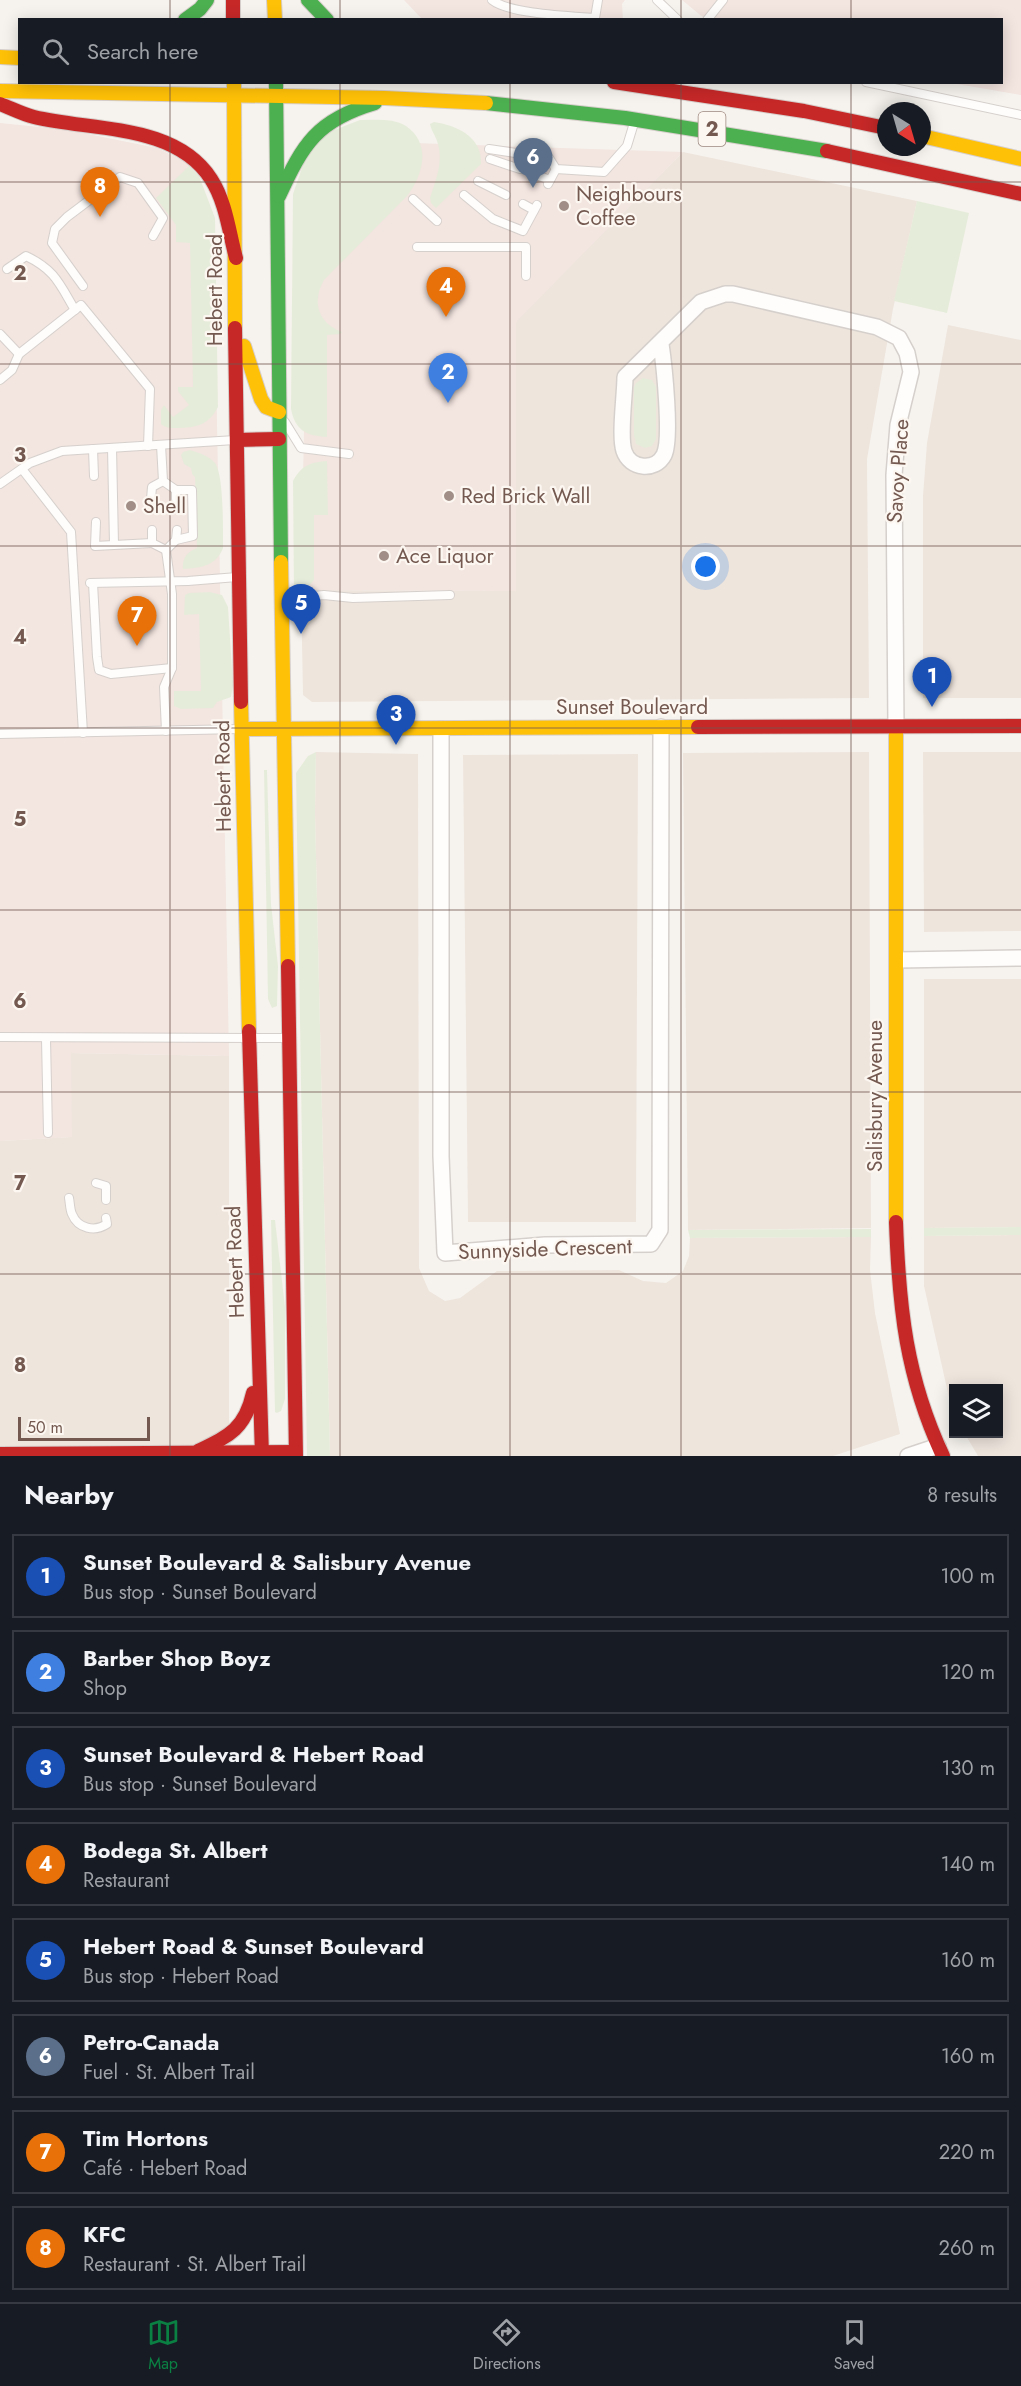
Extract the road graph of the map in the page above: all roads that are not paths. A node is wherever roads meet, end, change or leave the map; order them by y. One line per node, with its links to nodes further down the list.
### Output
1 (207, 0): 9 (main road)
2 (233, 0): 10 (main road)
3 (274, 0): 11 (main road)
4 (308, 0): 12 (main road)
5 (492, 0): 13 (lane)
6 (598, 0): 13 (lane)
7 (657, 0): 14 (lane)
8 (723, 0): 15 (lane)
9 (188, 18)
10 (233, 18)
11 (275, 18)
12 (325, 18)
13 (595, 18)
14 (676, 18)
15 (709, 18)
16 (0, 57): 17 (main road)
17 (18, 58)
18 (629, 84): 25 (main road, 2)
19 (875, 84): 27 (lane)
20 (708, 87): 25 (lane)
21 (234, 89): 22 (main road, 2); 23 (main road, 2); 47 (main road, Hebert Road)
22 (277, 89): 24 (main road, 2); 41 (main road)
23 (0, 90)
24 (399, 97): 28 (main road, 2); 41 (main road)
25 (722, 98): 29 (main road, 2)
26 (0, 104): 47 (main road)
27 (1021, 115)
28 (635, 118): 35 (lane); 38 (main road, 2)
29 (877, 126)
30 (931, 138): 33 (main road)
31 (489, 149): 35 (lane)
32 (490, 159): 34 (lane)
33 (1021, 159)
34 (520, 169)
35 (556, 169): 36 (lane)
36 (539, 176)
37 (478, 181): 40 (lane)
38 (1021, 194)
39 (464, 195): 43 (lane)
40 (506, 195)
41 (279, 196): 57 (main road)
42 (413, 199): 44 (lane)
43 (523, 204)
44 (437, 221)
45 (153, 236): 50 (lane)
46 (417, 247): 49 (lane)
47 (236, 258): 52 (main road, Hebert Road)
48 (7, 269): 51 (lane)
49 (526, 276)
50 (83, 286)
51 (75, 310): 55 (lane); 61 (lane)
52 (236, 313): 57 (main road); 59 (main road, Hebert Road)
53 (0, 334): 55 (lane)
54 (661, 344): 54 (street, Savoy Place); 86 (street, Savoy Place)
55 (19, 354): 56 (lane)
56 (0, 380)
57 (279, 412): 58 (main road); 64 (lane)
58 (279, 439): 59 (main road); 82 (main road)
59 (237, 440): 60 (lane); 79 (main road, Hebert Road)
60 (161, 445): 61 (lane); 67 (lane)
61 (148, 446): 62 (lane)
62 (112, 448): 63 (lane); 77 (lane)
63 (93, 449): 65 (lane); 66 (lane)
64 (349, 454)
65 (22, 468): 68 (lane); 91 (lane)
66 (94, 476)
67 (163, 482): 69 (lane); 70 (lane)
68 (0, 484)
69 (176, 490): 71 (lane); 75 (lane)
70 (151, 499)
71 (176, 499)
72 (96, 522): 77 (lane)
73 (152, 530): 76 (lane)
74 (177, 530): 75 (lane)
75 (176, 540): 78 (lane)
76 (152, 543): 77 (lane); 78 (lane)
77 (114, 544)
78 (166, 550): 80 (lane)
79 (238, 576): 80 (lane); 87 (main road, Hebert Road)
80 (171, 582): 83 (lane); 83 (lane)
81 (450, 596): 82 (lane)
82 (282, 599): 88 (main road)
83 (172, 668): 90 (lane)
84 (1021, 726): 86 (main road, Sunset Boulevard)
85 (661, 727): 86 (main road, Sunset Boulevard); 89 (main road, Sunset Boulevard); 89 (street, Sunnyside Crescent)
86 (896, 728): 94 (main road, Salisbury Avenue)
87 (243, 729): 88 (main road, Sunset Boulevard); 90 (lane); 96 (main road, Hebert Road)
88 (285, 729): 89 (main road, Sunset Boulevard); 97 (main road)
89 (441, 729)
90 (166, 731): 91 (lane)
91 (83, 733): 92 (lane)
92 (0, 734)
93 (1021, 958): 94 (street)
94 (897, 960): 105 (main road, Salisbury Avenue)
95 (0, 1037): 98 (lane)
96 (249, 1038): 97 (lane); 98 (lane); 104 (main road, Hebert Road)
97 (289, 1038): 108 (main road)
98 (46, 1039): 99 (lane)
99 (48, 1133)
100 (96, 1183): 102 (lane)
101 (69, 1198): 103 (lane)
102 (106, 1200)
103 (106, 1218)
104 (259, 1366): 107 (main road); 109 (main road, Hebert Road)
105 (941, 1451): 110 (street)
106 (0, 1454): 107 (main road)
107 (193, 1454): 109 (main road)
108 (296, 1454): 109 (main road)
109 (262, 1455)
110 (908, 1456)

